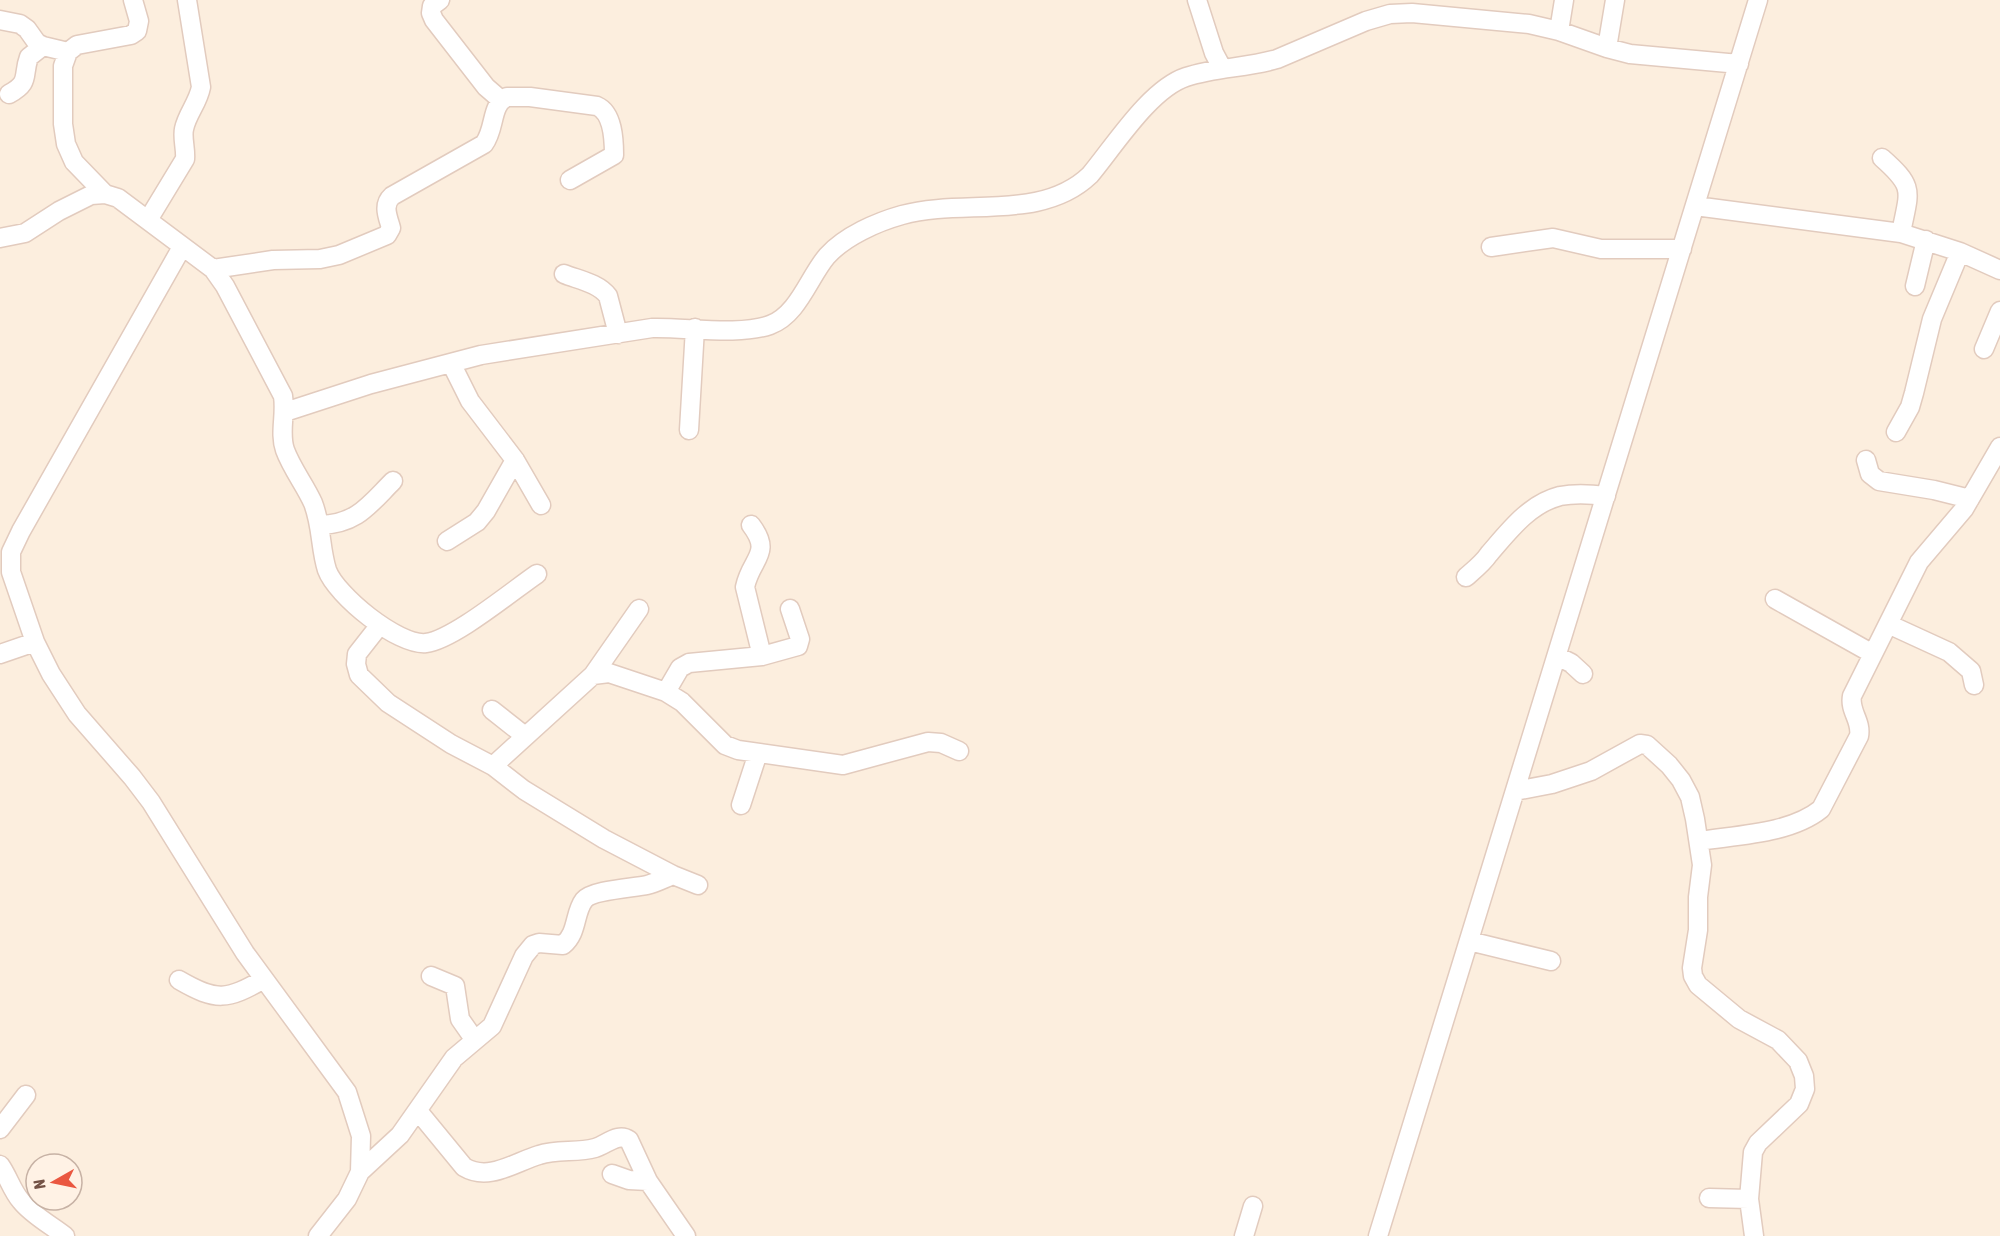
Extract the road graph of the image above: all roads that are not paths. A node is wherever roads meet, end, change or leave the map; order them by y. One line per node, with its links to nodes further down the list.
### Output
1 (133, 0): 13 (street)
2 (187, 0): 22 (street)
3 (440, 0): 17 (street)
4 (1197, 0): 15 (street)
5 (1564, 0): 10 (street)
6 (1615, 0): 12 (street)
7 (1758, 0): 14 (street)
8 (1440, 8): 10 (street); 15 (street)
9 (0, 20): 11 (street)
10 (1559, 31): 12 (street)
11 (43, 46): 13 (street); 16 (street)
12 (1607, 48): 14 (street)
13 (68, 52): 20 (street)
14 (1739, 64): 21 (street)
15 (1222, 68): 35 (street)
16 (9, 94)
17 (501, 100): 19 (street); 30 (street)
18 (1882, 158): 23 (street)
19 (570, 180)
20 (105, 194): 22 (street); 24 (street)
21 (1695, 206): 23 (street); 28 (street)
22 (148, 220): 26 (street)
23 (1901, 232): 25 (street)
24 (0, 238)
25 (1926, 240): 29 (street); 33 (street)
26 (182, 247): 30 (street); 53 (street)
27 (1491, 247): 28 (street)
28 (1682, 249): 47 (street)
29 (1960, 252): 31 (street); 41 (street)
30 (213, 269): 39 (street)
31 (2000, 270)
32 (564, 274): 36 (street)
33 (1915, 286)
34 (2000, 311): 37 (street)
35 (695, 328): 36 (street); 40 (street)
36 (618, 334): 38 (street)
37 (1984, 349)
38 (451, 363): 39 (street); 43 (street)
39 (285, 412): 50 (street)
40 (689, 430)
41 (1896, 432)
42 (2000, 447): 45 (street)
43 (516, 460): 49 (street); 52 (street)
44 (1866, 460): 48 (street)
45 (1994, 469): 48 (street)
46 (393, 481): 50 (street)
47 (1606, 496): 55 (street); 65 (street)
48 (1970, 500): 59 (street)
49 (542, 505)
50 (320, 525): 60 (street)
51 (751, 525): 64 (street)
52 (447, 541)
53 (6, 555): 61 (street)
54 (537, 574): 60 (street)
55 (1466, 577)
56 (1775, 599): 63 (street)
57 (639, 609): 67 (street)
58 (790, 609): 64 (street)
59 (1888, 624): 63 (street); 68 (street)
60 (379, 626): 74 (street)
61 (35, 642): 62 (street); 83 (street)
62 (0, 654)
63 (1873, 654): 77 (street)
64 (762, 656): 69 (street)
65 (1557, 656): 66 (street); 75 (street)
66 (1583, 674)
67 (593, 675): 69 (street); 71 (street)
68 (1974, 685)
69 (666, 692): 73 (street)
70 (492, 710): 71 (street)
71 (525, 736): 74 (street)
72 (959, 751): 73 (street)
73 (758, 753): 76 (street)
74 (493, 766): 78 (street)
75 (1515, 791): 77 (street); 80 (street)
76 (741, 805)
77 (1700, 841): 94 (street)
78 (673, 875): 79 (street); 85 (street)
79 (698, 885)
80 (1469, 941): 81 (street); 100 (street)
81 (1551, 961)
82 (431, 976): 85 (street)
83 (264, 979): 84 (street); 90 (street)
84 (179, 980)
85 (474, 1039): 87 (street)
86 (26, 1095): 88 (street)
87 (418, 1111): 90 (street); 92 (street)
88 (0, 1129)
89 (0, 1165): 96 (street)
90 (360, 1172): 97 (street)
91 (612, 1174): 92 (street)
92 (648, 1181): 98 (street)
93 (1709, 1198): 94 (street)
94 (1749, 1199): 101 (street)
95 (1253, 1206): 99 (street)
96 (65, 1236)
97 (318, 1236)
98 (686, 1236)
99 (1244, 1236)
100 (1378, 1236)
101 (1754, 1236)

